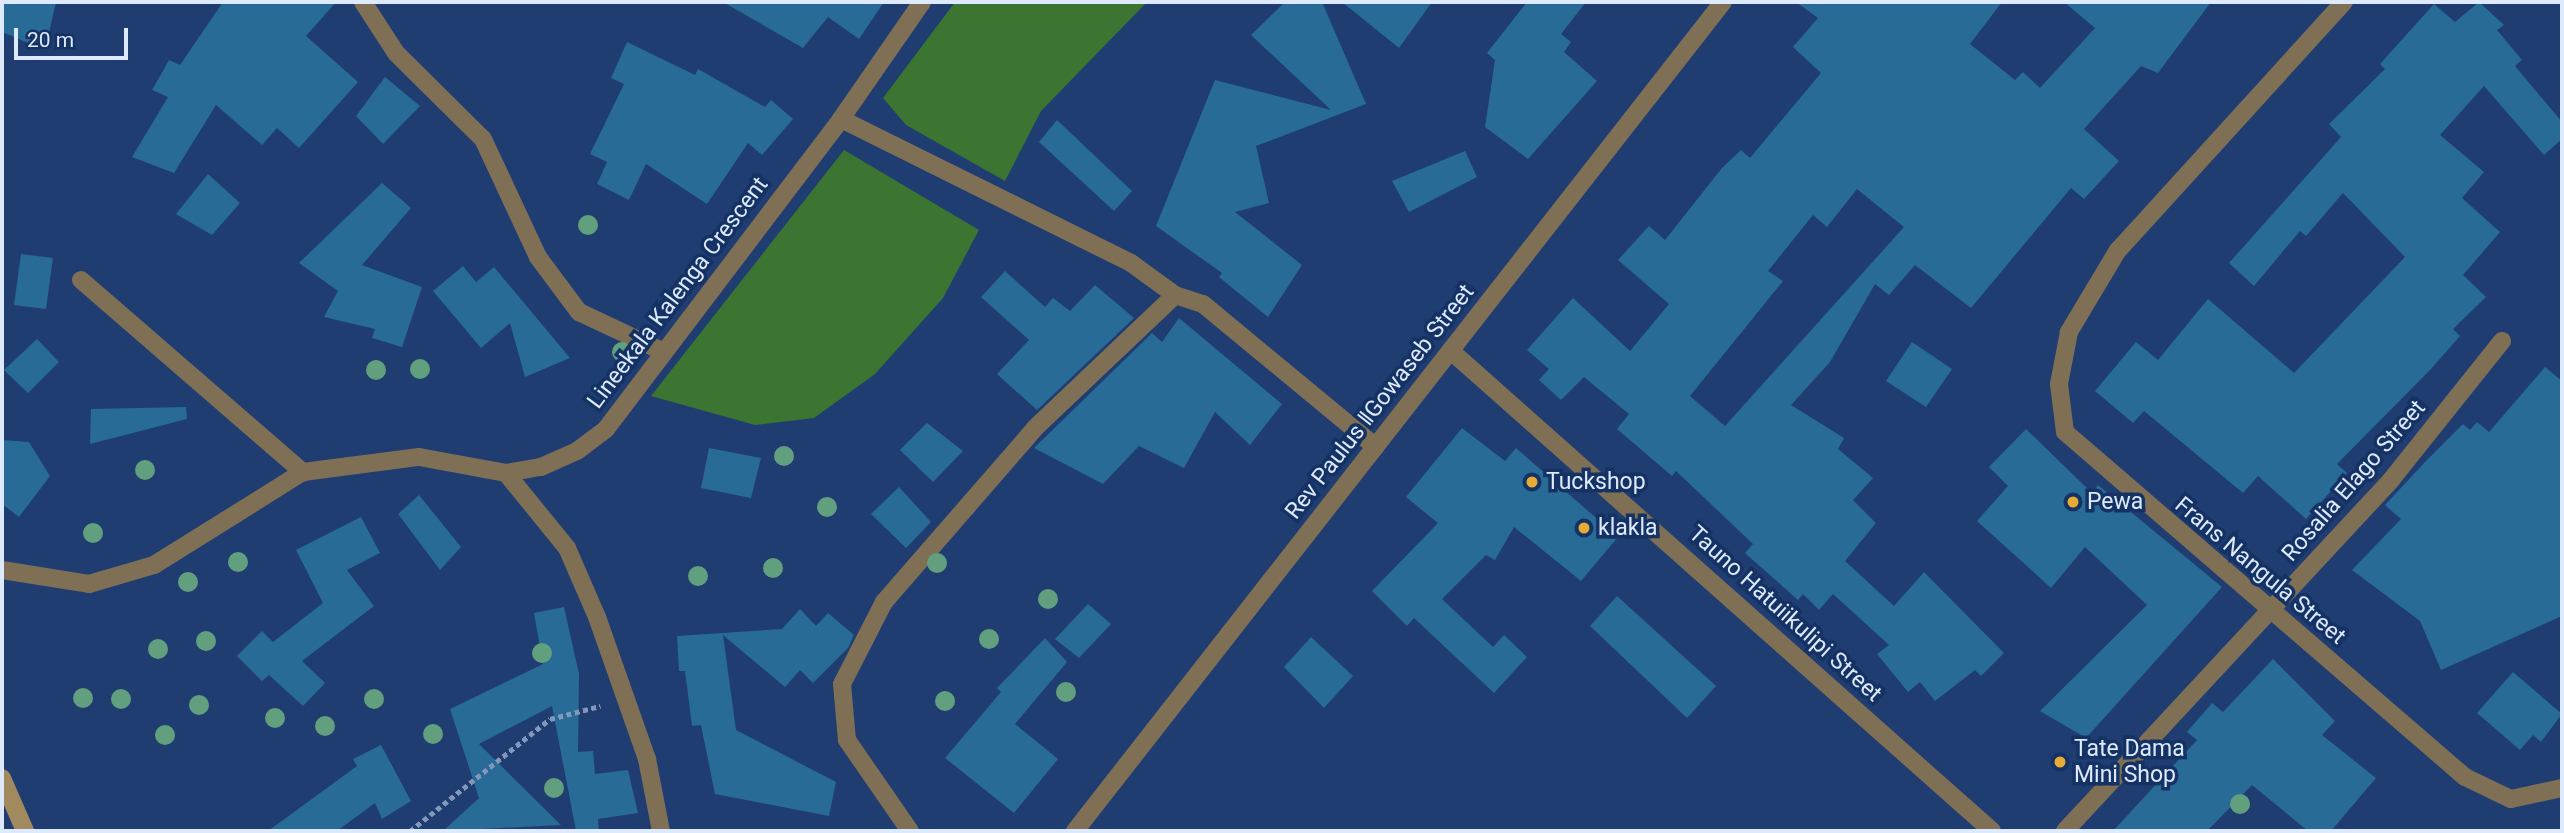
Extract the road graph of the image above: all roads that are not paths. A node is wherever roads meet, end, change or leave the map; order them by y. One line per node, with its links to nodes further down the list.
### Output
1 (363, 2): 9 (street)
2 (922, 2): 5 (street, Lineekala Kalenga Crescent)
3 (1723, 2): 10 (street, Rev Paulus ǁGowaseb Street)
4 (2344, 2): 15 (street, Frans Nangula Street)
5 (841, 119): 7 (street); 9 (street, Lineekala Kalenga Crescent)
6 (81, 281): 12 (street)
7 (1175, 295): 11 (street); 20 (street)
8 (2502, 341): 15 (street, Rosalia Elago Street)
9 (662, 351): 13 (street, Lineekala Kalenga Crescent)
10 (1451, 351): 11 (street, Rev Paulus ǁGowaseb Street); 22 (street, Tauno Hatuiikulipi Street)
11 (1376, 447): 21 (street, Rev Paulus ǁGowaseb Street)
12 (303, 472): 13 (street, Lineekala Kalenga Crescent); 14 (street, Lineekala Kalenga Crescent)
13 (506, 473): 19 (street)
14 (2, 570)
15 (2271, 613): 17 (street, Frans Nangula Street); 23 (street, Rosalia Elago Street)
16 (2, 778): 18 (street)
17 (2562, 788)
18 (25, 831)
19 (661, 831)
20 (909, 831)
21 (1075, 831)
22 (1992, 831)
23 (2065, 831)

